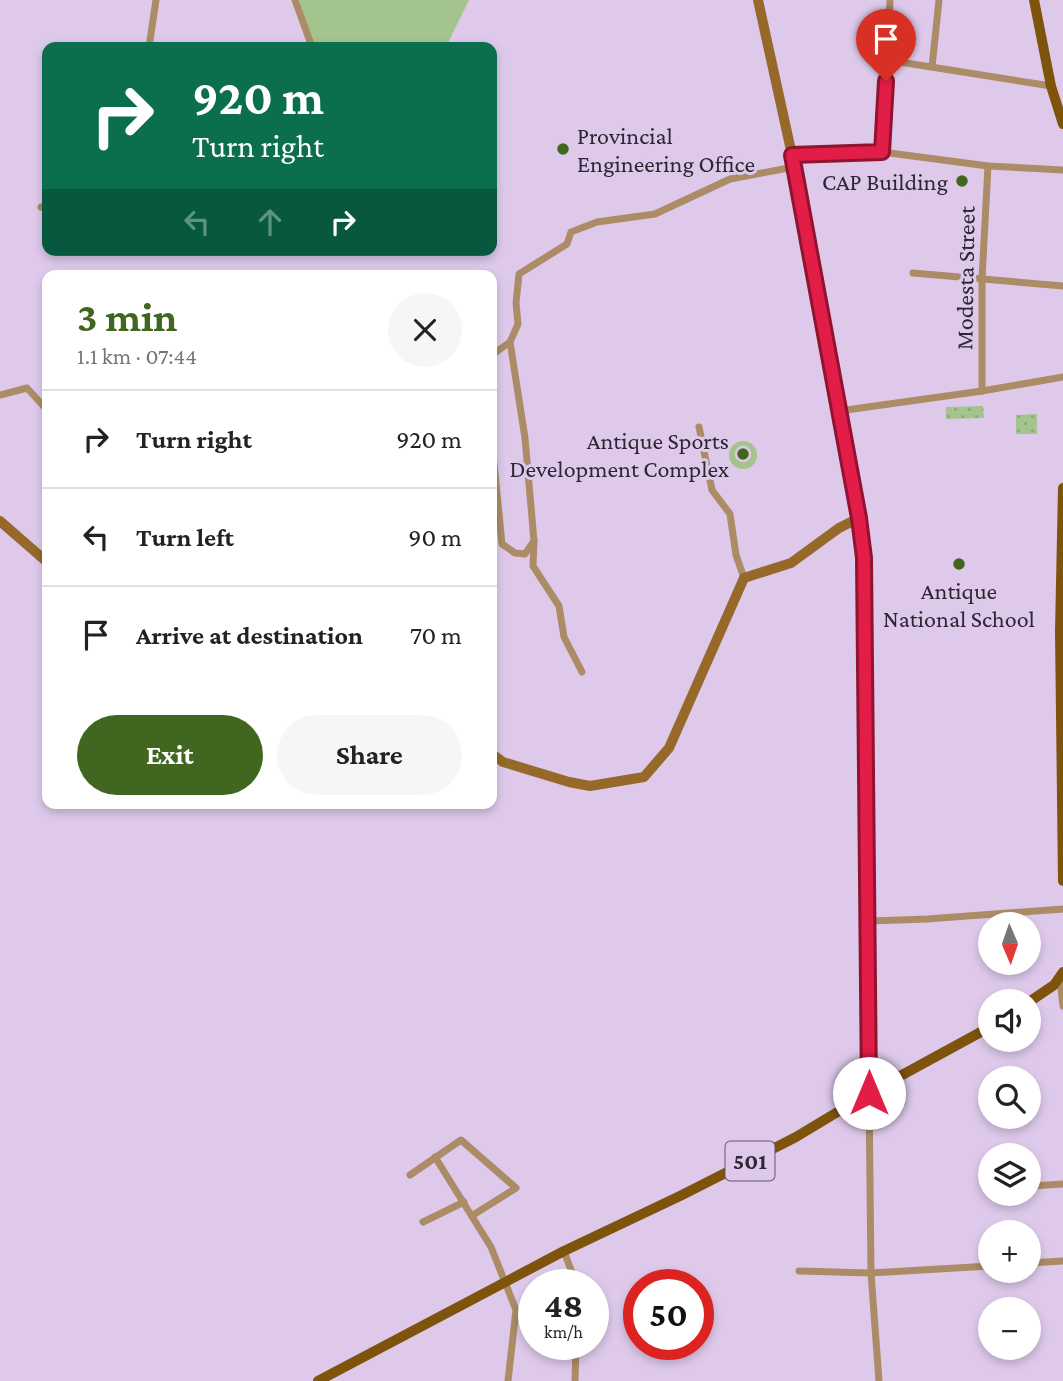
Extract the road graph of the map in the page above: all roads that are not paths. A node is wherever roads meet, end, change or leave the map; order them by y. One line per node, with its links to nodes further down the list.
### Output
1 (156, 0): 7 (street)
2 (295, 0): 8 (street)
3 (758, 0): 14 (main road)
4 (890, 0): 9 (street)
5 (939, 0): 10 (street)
6 (1034, 0): 11 (main road)
7 (150, 42)
8 (310, 42)
9 (887, 60): 10 (street); 13 (street)
10 (932, 67): 11 (street)
11 (1051, 86): 12 (main road)
12 (1063, 124)
13 (882, 152): 14 (street); 15 (street)
14 (792, 155): 16 (main road)
15 (988, 166): 17 (street); 19 (street, Modesta Street)
16 (794, 167): 21 (street); 27 (main road)
17 (1063, 170)
18 (912, 273): 19 (street)
19 (982, 279): 20 (street); 24 (street, Modesta Street)
20 (1063, 286)
21 (510, 342): 22 (street); 33 (street)
22 (497, 351)
23 (1063, 377): 24 (street)
24 (982, 391): 27 (street)
25 (0, 395): 26 (street)
26 (42, 404)
27 (839, 411): 31 (main road)
28 (699, 427): 35 (street)
29 (1063, 488): 38 (main road)
30 (497, 494): 33 (street)
31 (859, 518): 35 (main road); 41 (main road)
32 (0, 521): 34 (main road)
33 (534, 541): 36 (street)
34 (42, 558)
35 (744, 578): 37 (main road)
36 (582, 672)
37 (497, 758)
38 (1062, 856): 39 (main road)
39 (1063, 881)
40 (1063, 909): 41 (street)
41 (869, 921): 46 (main road)
42 (1061, 975): 43 (main road); 44 (street)
43 (1041, 992)
44 (1063, 1006)
45 (978, 1034): 46 (main road, 501)
46 (869, 1093): 54 (main road, 501); 60 (street)
47 (435, 1157): 48 (street); 51 (street); 52 (street)
48 (410, 1175)
49 (1063, 1184): 50 (street)
50 (1041, 1185)
51 (464, 1202): 52 (street); 53 (street)
52 (472, 1215): 61 (street)
53 (423, 1222)
54 (564, 1251): 58 (street); 61 (main road, 501)
55 (1063, 1261): 56 (street)
56 (1041, 1262)
57 (978, 1267): 60 (street)
58 (571, 1269)
59 (799, 1271): 60 (street)
60 (872, 1273): 66 (street)
61 (503, 1283): 63 (main road, 501); 64 (street)
62 (576, 1360): 65 (street)
63 (318, 1381)
64 (508, 1381)
65 (575, 1381)
66 (879, 1381)

